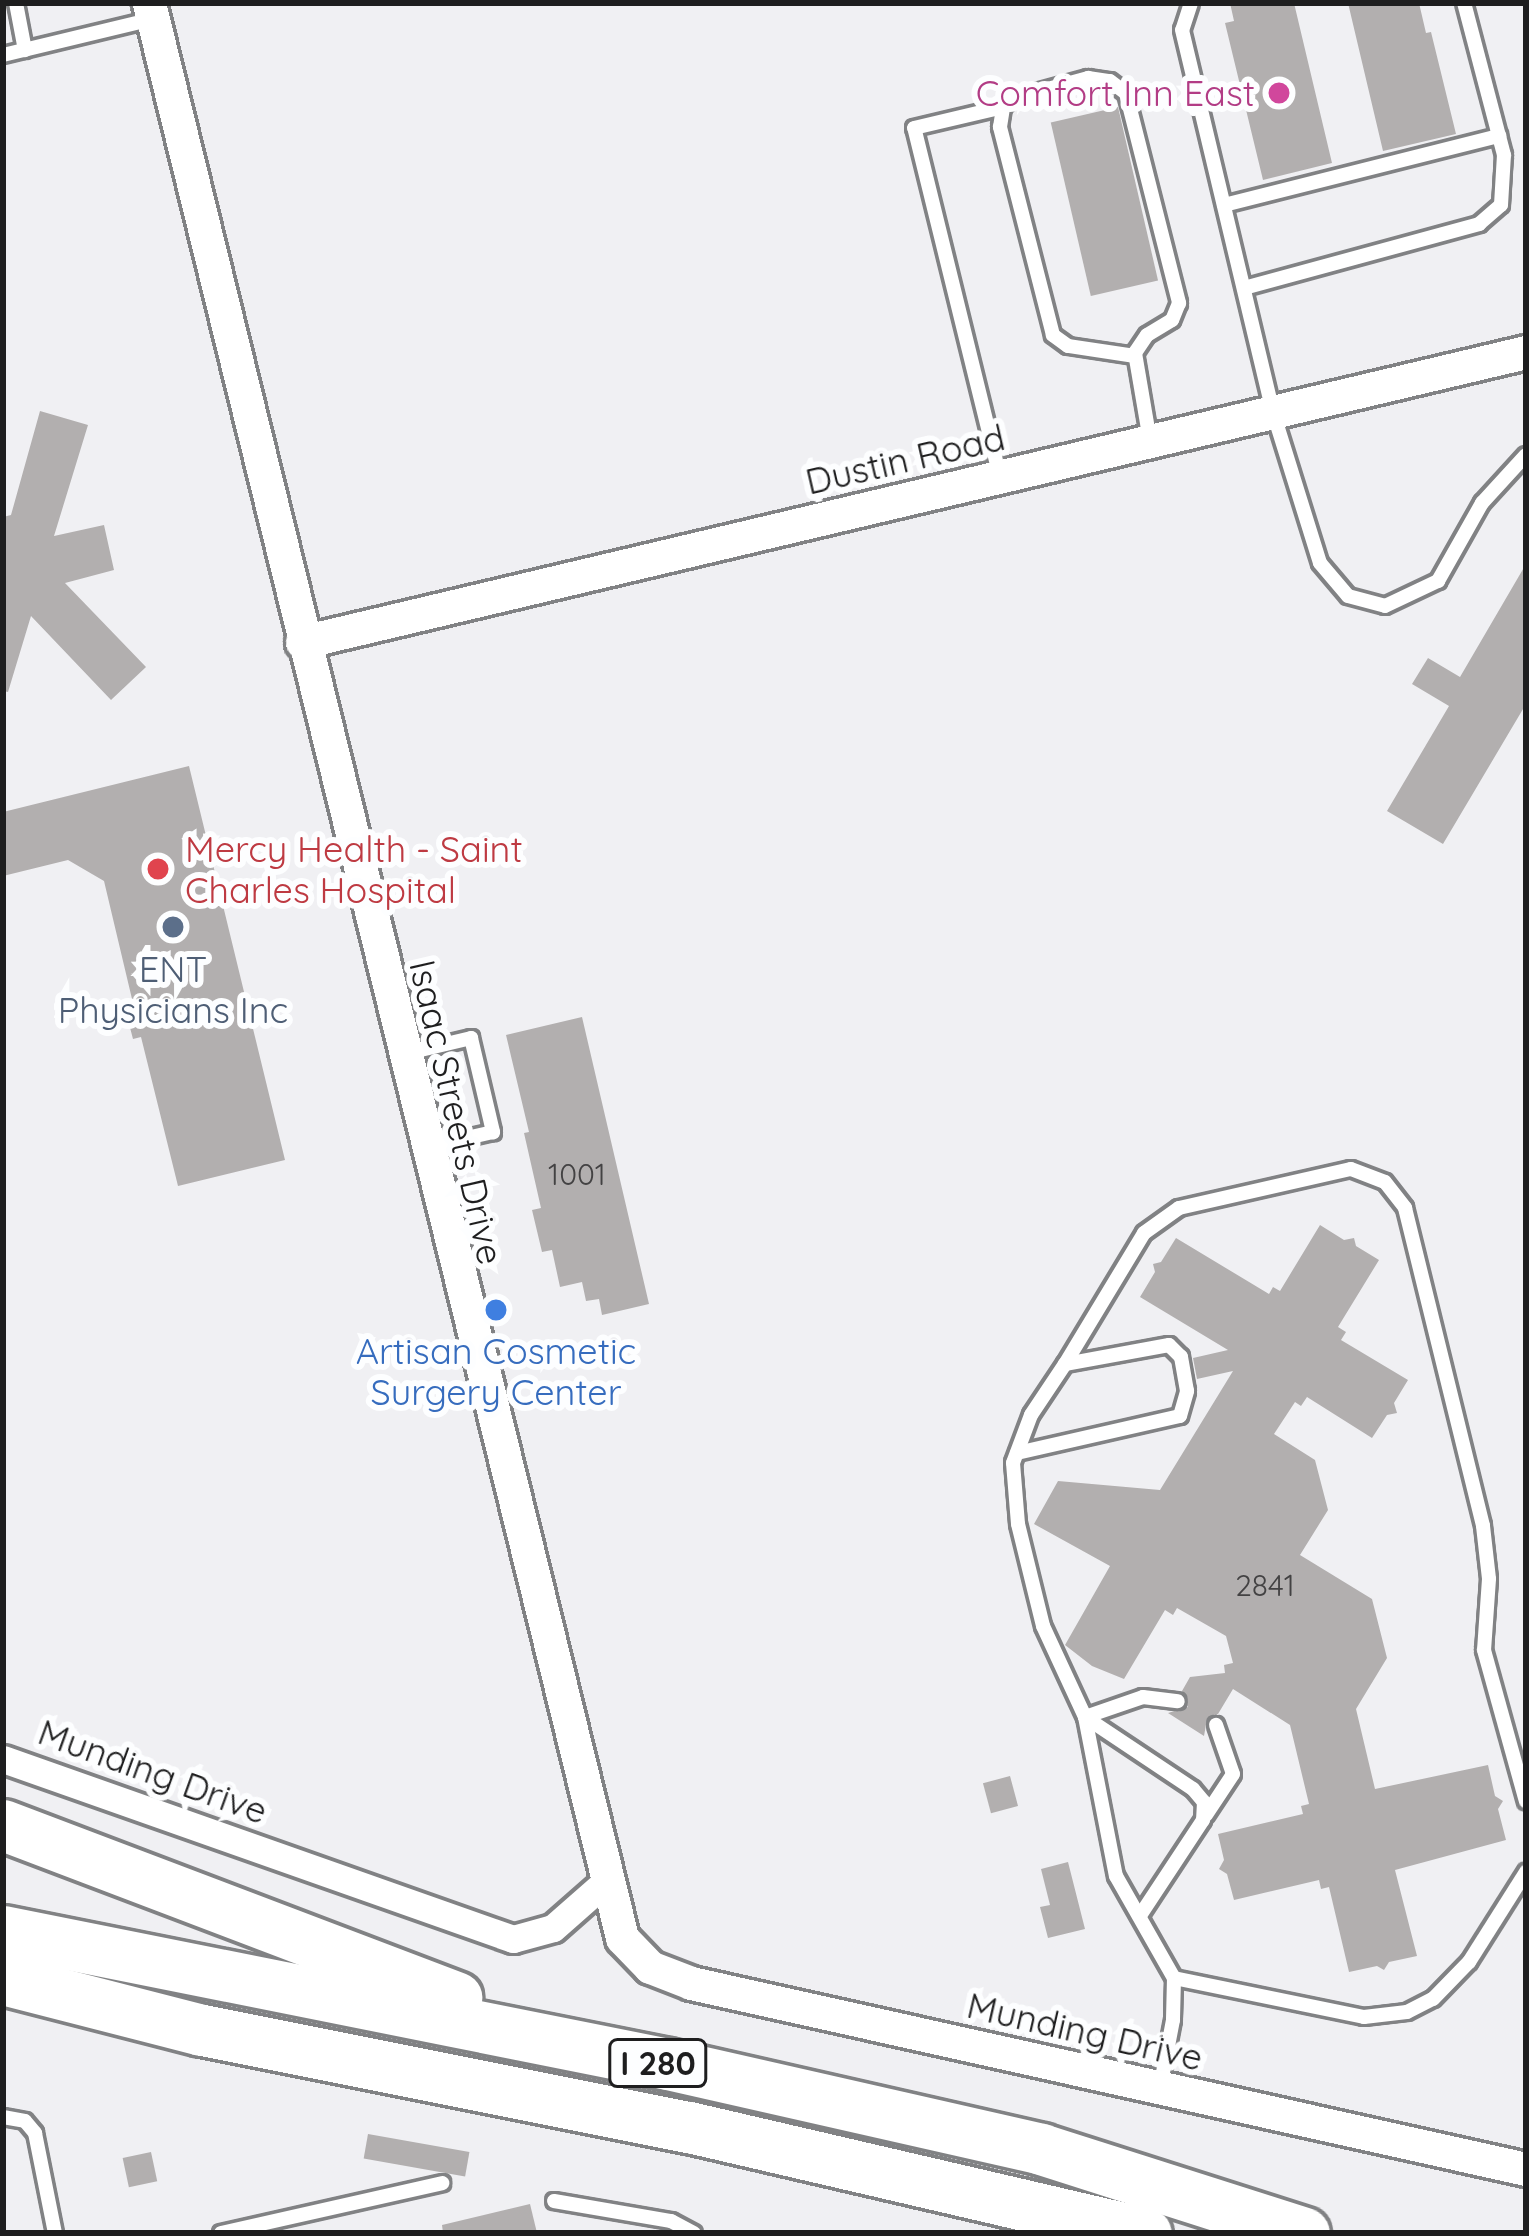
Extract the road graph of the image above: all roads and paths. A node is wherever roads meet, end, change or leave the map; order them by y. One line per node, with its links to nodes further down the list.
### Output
1 (16, 3): 5 (lane)
2 (1191, 3): 9 (lane)
3 (1464, 3): 8 (lane)
4 (151, 11): 5 (lane); 17 (street, Isaac Streets Drive)
5 (25, 50): 6 (lane)
6 (3, 55)
7 (1003, 107): 12 (lane); 12 (lane); 16 (lane)
8 (1499, 136): 9 (lane); 10 (lane)
9 (1224, 205): 10 (lane)
10 (1244, 288): 13 (lane)
11 (1526, 352): 13 (street, Dustin Road)
12 (1135, 356): 14 (lane)
13 (1273, 412): 14 (street, Dustin Road); 15 (lane)
14 (1150, 441): 16 (street, Dustin Road)
15 (1526, 455)
16 (1000, 477): 17 (street, Dustin Road)
17 (302, 642): 18 (street, Isaac Streets Drive)
18 (403, 1054): 19 (street, Isaac Streets Drive); 19 (lane)
19 (425, 1148): 30 (street, Isaac Streets Drive)
20 (1065, 1364): 21 (lane); 21 (lane); 26 (lane)
21 (1017, 1454): 23 (lane)
22 (1178, 1701): 23 (lane)
23 (1085, 1717): 27 (lane); 31 (lane)
24 (1216, 1725): 27 (lane)
25 (3, 1759): 30 (street, Munding Drive)
26 (1526, 1801)
27 (1203, 1820): 31 (lane)
28 (3, 1825): 38 (highway)
29 (1526, 1872): 34 (lane)
30 (604, 1883): 33 (street, Isaac Streets Drive)
31 (1142, 1915): 34 (lane)
32 (3, 1931): 38 (highway, I 280)
33 (633, 1955): 39 (street, Munding Drive)
34 (1174, 1978): 39 (lane)
35 (3, 1979): 37 (highway, I 280)
36 (3, 2006): 37 (highway)
37 (202, 2030): 47 (highway, I 280)
38 (668, 2065): 48 (highway, I 280)
39 (1160, 2088): 41 (street, Munding Drive)
40 (3, 2117): 44 (lane)
41 (1526, 2169)
42 (442, 2183): 45 (lane)
43 (554, 2201): 46 (lane)
44 (55, 2233)
45 (221, 2233)
46 (694, 2233)
47 (1146, 2233)
48 (1304, 2233)

